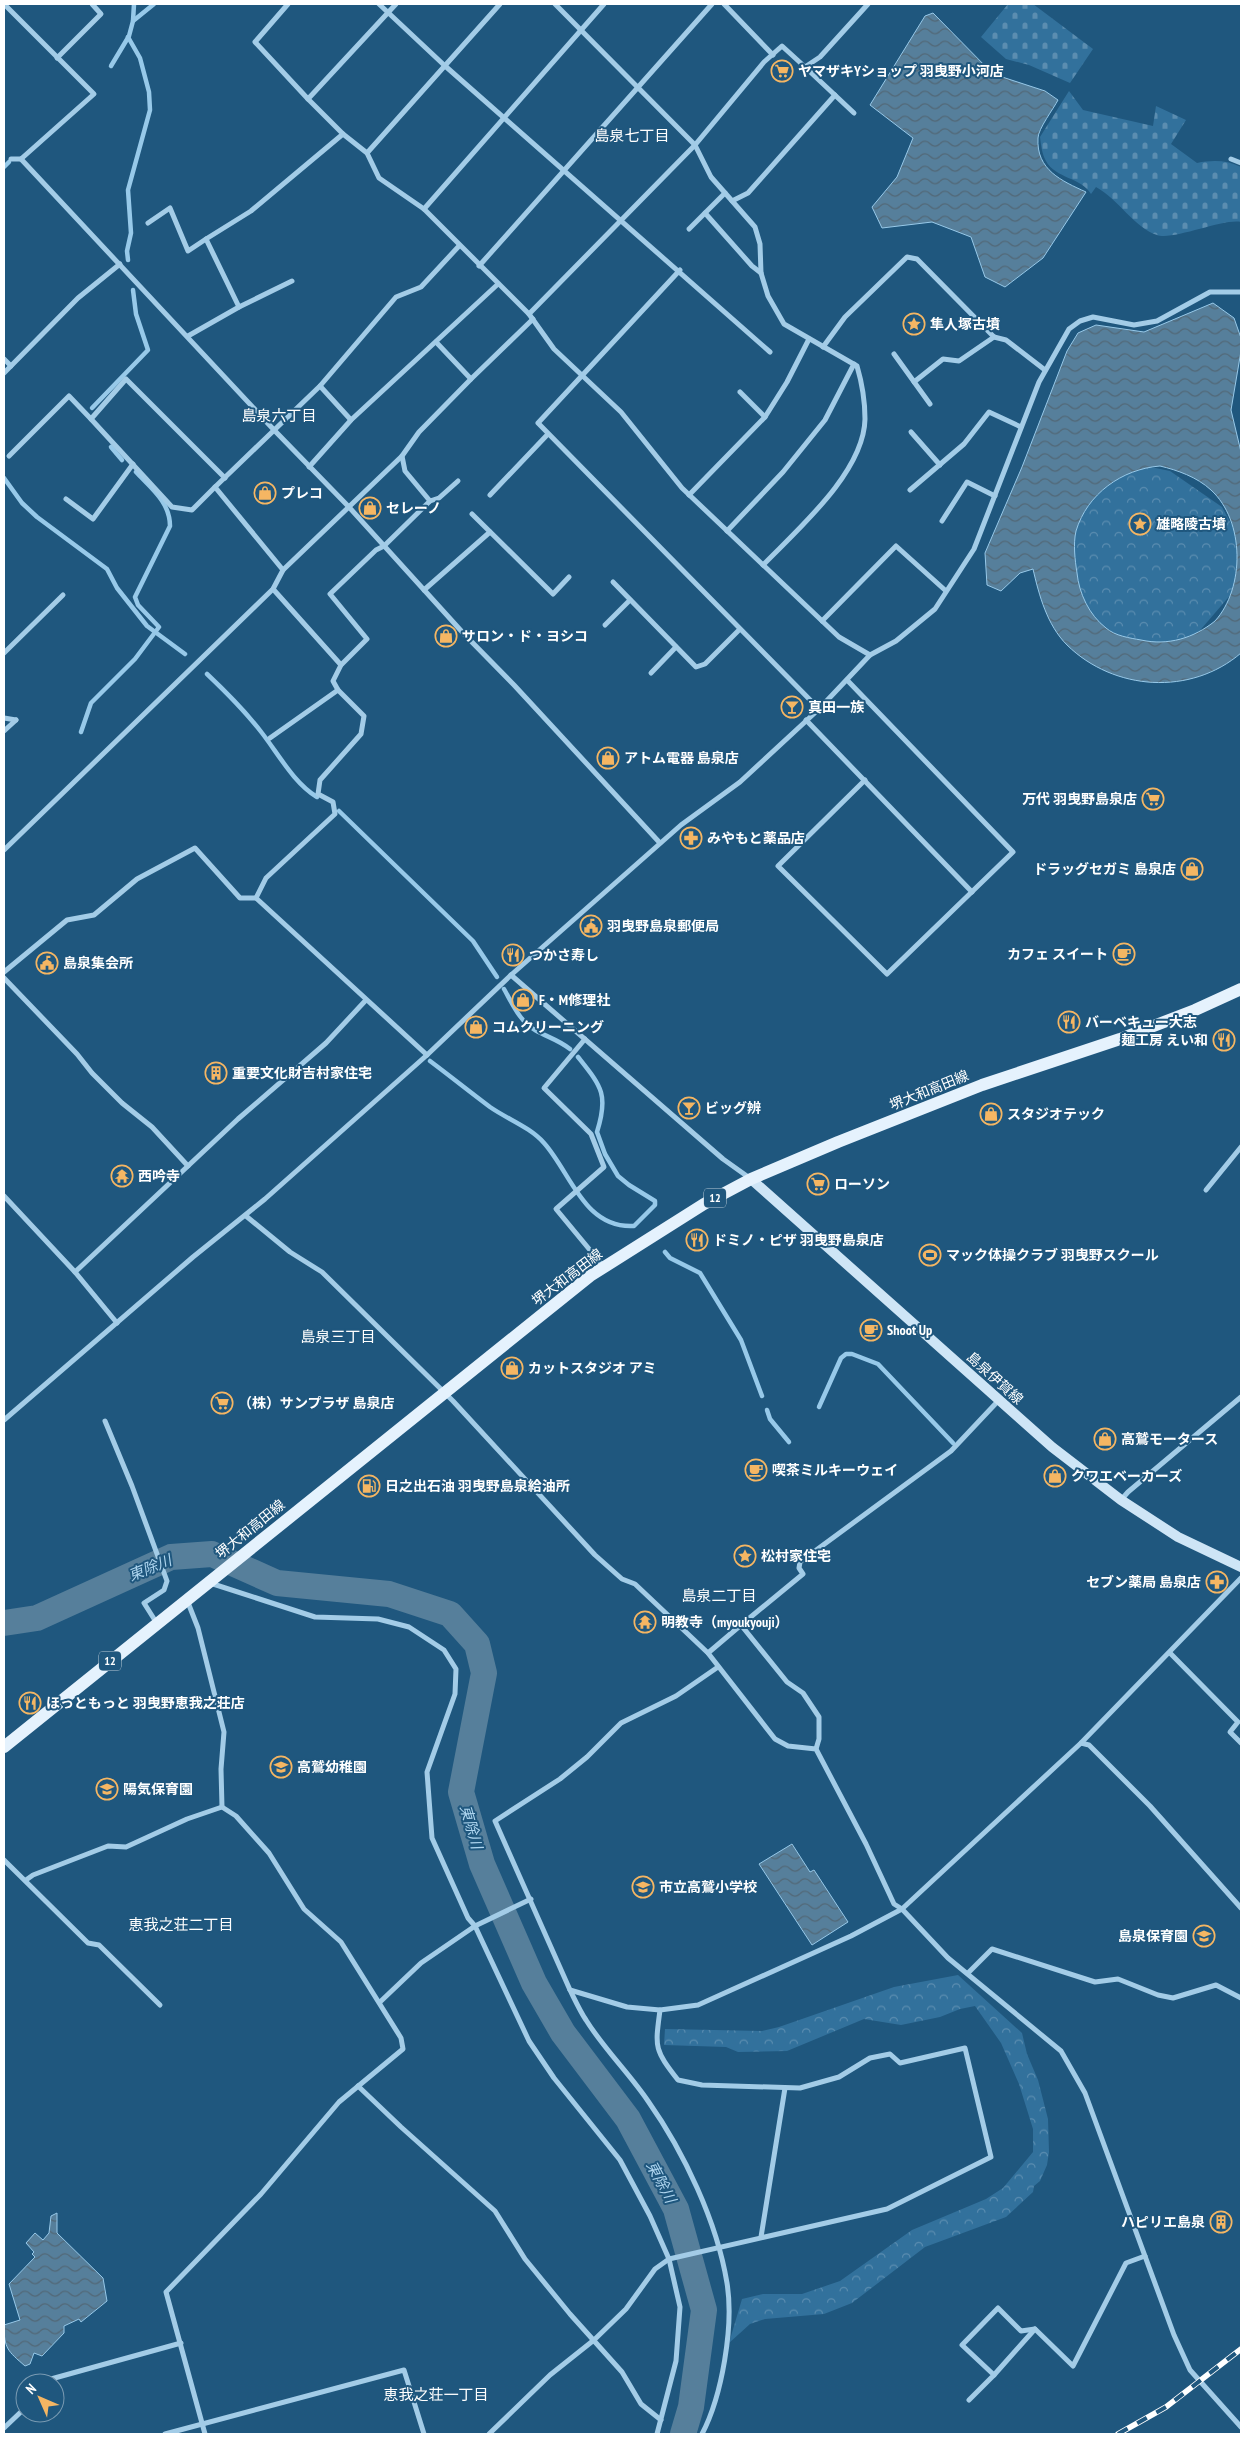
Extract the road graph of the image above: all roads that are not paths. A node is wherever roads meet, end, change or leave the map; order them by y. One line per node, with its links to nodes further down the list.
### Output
1 (4, 4): 15 (street)
2 (92, 4): 15 (street)
3 (288, 4): 20 (street)
4 (379, 4): 12 (street)
5 (396, 4): 12 (street)
6 (500, 4): 16 (street)
7 (555, 4): 13 (street)
8 (604, 4): 13 (street)
9 (712, 4): 18 (street)
10 (724, 4): 14 (street)
11 (868, 4): 17 (street)
12 (388, 12): 16 (street); 20 (street)
13 (581, 30): 18 (street); 22 (street)
14 (773, 54): 17 (street); 24 (street)
15 (57, 58): 27 (street)
16 (444, 65): 22 (street); 25 (street)
17 (805, 67): 19 (street)
18 (638, 87): 24 (street); 30 (street)
19 (835, 95): 21 (street); 32 (street)
20 (308, 99): 23 (street)
21 (854, 113)
22 (504, 118): 30 (street); 33 (street)
23 (343, 134): 25 (street); 38 (street)
24 (695, 145): 31 (street); 35 (street)
25 (367, 153): 33 (street)
26 (11, 159): 27 (street)
27 (21, 159): 40 (street)
28 (1232, 159): 29 (street)
29 (1241, 163)
30 (564, 171): 35 (street); 41 (street)
31 (725, 193): 32 (street); 34 (street)
32 (732, 201): 43 (street)
33 (424, 209): 39 (street)
34 (705, 213): 37 (street); 43 (street)
35 (619, 220): 42 (street); 48 (street)
36 (148, 223): 38 (street)
37 (689, 229)
38 (206, 239): 47 (street)
39 (459, 246): 41 (street); 65 (street)
40 (120, 264): 50 (street); 59 (street)
41 (479, 266): 45 (street)
42 (680, 270): 55 (street); 62 (street)
43 (761, 273): 52 (street)
44 (292, 282): 47 (street)
45 (498, 284): 48 (street); 53 (street)
46 (1241, 292): 60 (street)
47 (239, 307): 50 (street)
48 (528, 314): 49 (street)
49 (533, 319): 62 (street); 63 (street)
50 (188, 336): 72 (street)
51 (994, 337): 54 (street); 60 (street); 64 (street)
52 (809, 339): 54 (street); 68 (street)
53 (436, 342): 63 (street); 70 (street)
54 (823, 347): 58 (street)
55 (770, 352)
56 (894, 354): 64 (street)
57 (4, 359): 59 (street)
58 (854, 364): 92 (street); 95 (street)
59 (11, 366): 61 (street)
60 (1046, 370): 71 (street)
61 (4, 373)
62 (583, 377): 74 (street); 85 (street)
63 (471, 378): 76 (street)
64 (914, 382): 67 (street)
65 (320, 386): 70 (street); 72 (street)
66 (740, 392): 68 (street)
67 (930, 404)
68 (765, 416): 85 (street)
69 (92, 419): 75 (street); 77 (street); 80 (street)
70 (351, 420): 79 (street)
71 (1021, 427): 78 (street); 86 (street)
72 (275, 431): 79 (street); 80 (street)
73 (911, 432): 78 (street)
74 (548, 434): 84 (street); 106 (street)
75 (9, 456)
76 (402, 456): 88 (street); 89 (street)
77 (132, 464): 82 (street); 87 (street)
78 (940, 465): 83 (street)
79 (309, 467): 89 (street)
80 (225, 478): 82 (street)
81 (458, 481): 88 (street)
82 (215, 488): 96 (street)
83 (910, 490)
84 (490, 495)
85 (689, 495): 92 (street)
86 (995, 496): 91 (street); 101 (street)
87 (66, 499)
88 (430, 501): 94 (street)
89 (348, 506): 94 (street); 96 (street)
90 (472, 514): 93 (street)
91 (942, 521)
92 (727, 531): 95 (street)
93 (490, 532): 97 (street); 100 (street)
94 (384, 546): 100 (street); 110 (street)
95 (764, 565): 104 (street)
96 (283, 570): 99 (street)
97 (569, 577)
98 (613, 582): 103 (street)
99 (273, 589): 110 (street); 121 (street)
100 (424, 590): 120 (street)
101 (946, 591): 104 (street); 109 (street)
102 (63, 595): 108 (street)
103 (630, 600): 105 (street); 107 (street)
104 (822, 620): 109 (street)
105 (605, 625)
106 (739, 630): 107 (street); 114 (street)
107 (676, 647): 111 (street)
108 (4, 653)
109 (870, 655): 112 (street)
110 (341, 665): 113 (street)
111 (651, 673)
112 (847, 680): 114 (street); 122 (street)
113 (338, 690): 118 (street); 123 (street)
114 (819, 709): 116 (street)
115 (4, 718): 117 (street)
116 (806, 720): 119 (street); 120 (street)
117 (4, 731)
118 (270, 738)
119 (865, 780): 122 (street); 122 (street)
120 (660, 843): 125 (street)
121 (4, 850)
122 (972, 892)
123 (256, 898): 124 (street); 128 (street)
124 (4, 972)
125 (511, 975): 129 (street); 130 (street)
126 (4, 978): 132 (street)
127 (1241, 989): 133 (main road, 堺大和高田線 / 12)
128 (366, 1000): 130 (street); 132 (street)
129 (585, 1039): 133 (street); 137 (street)
130 (427, 1055): 136 (street)
131 (1241, 1147): 134 (street)
132 (188, 1166): 138 (street)
133 (751, 1179): 137 (main road, 堺大和高田線 / 12); 142 (main road, 島泉伊賀線)
134 (1206, 1190)
135 (4, 1196): 138 (street)
136 (246, 1216): 139 (street); 140 (street)
137 (604, 1267): 140 (main road, 堺大和高田線 / 12)
138 (76, 1272): 139 (street)
139 (117, 1323): 143 (street)
140 (444, 1392): 148 (main road, 堺大和高田線 / 12); 152 (street)
141 (1241, 1397): 145 (street)
142 (999, 1400): 145 (main road, 島泉伊賀線); 151 (street)
143 (4, 1420)
144 (105, 1421): 150 (street)
145 (1121, 1500): 146 (main road, 島泉伊賀線)
146 (1241, 1567)
147 (1241, 1578): 153 (street)
148 (211, 1579): 149 (main road, 堺大和高田線 / 12); 165 (street)
149 (186, 1599): 150 (main road, 堺大和高田線 / 12); 159 (street)
150 (157, 1623): 157 (main road, 堺大和高田線 / 12)
151 (741, 1625): 152 (street); 158 (street)
152 (708, 1653): 154 (street)
153 (1170, 1653): 155 (street); 156 (street)
154 (718, 1667): 158 (street); 162 (street)
155 (1081, 1743): 163 (street); 164 (street)
156 (1241, 1743)
157 (4, 1747)
158 (816, 1749): 163 (street)
159 (222, 1807): 161 (street); 169 (street)
160 (4, 1860): 161 (street)
161 (26, 1880): 170 (street)
162 (531, 1899): 165 (street); 167 (street)
163 (902, 1908): 166 (street); 171 (street)
164 (1241, 1908)
165 (475, 1926): 169 (street); 177 (street)
166 (968, 1973): 168 (street); 176 (street)
167 (570, 1990): 171 (street); 175 (street)
168 (1241, 1998)
169 (380, 2002): 172 (street)
170 (160, 2005)
171 (660, 2010): 173 (street)
172 (358, 2086): 179 (street); 180 (street)
173 (785, 2088): 174 (street); 174 (street)
174 (761, 2237): 175 (street)
175 (716, 2247): 177 (street); 194 (street)
176 (1145, 2256): 178 (street); 187 (street)
177 (669, 2259): 179 (street); 185 (street)
178 (1035, 2330): 181 (street); 181 (street)
179 (594, 2340): 185 (street); 192 (street)
180 (181, 2343): 182 (street); 186 (street)
181 (994, 2374): 183 (street)
182 (65, 2375)
183 (969, 2400)
184 (15, 2418): 188 (street)
185 (661, 2420): 193 (street)
186 (202, 2424): 189 (street); 190 (street); 191 (street)
187 (1241, 2427)
188 (4, 2428)
189 (165, 2434)
190 (205, 2434)
191 (424, 2434)
192 (489, 2434)
193 (657, 2434)
194 (702, 2434)

